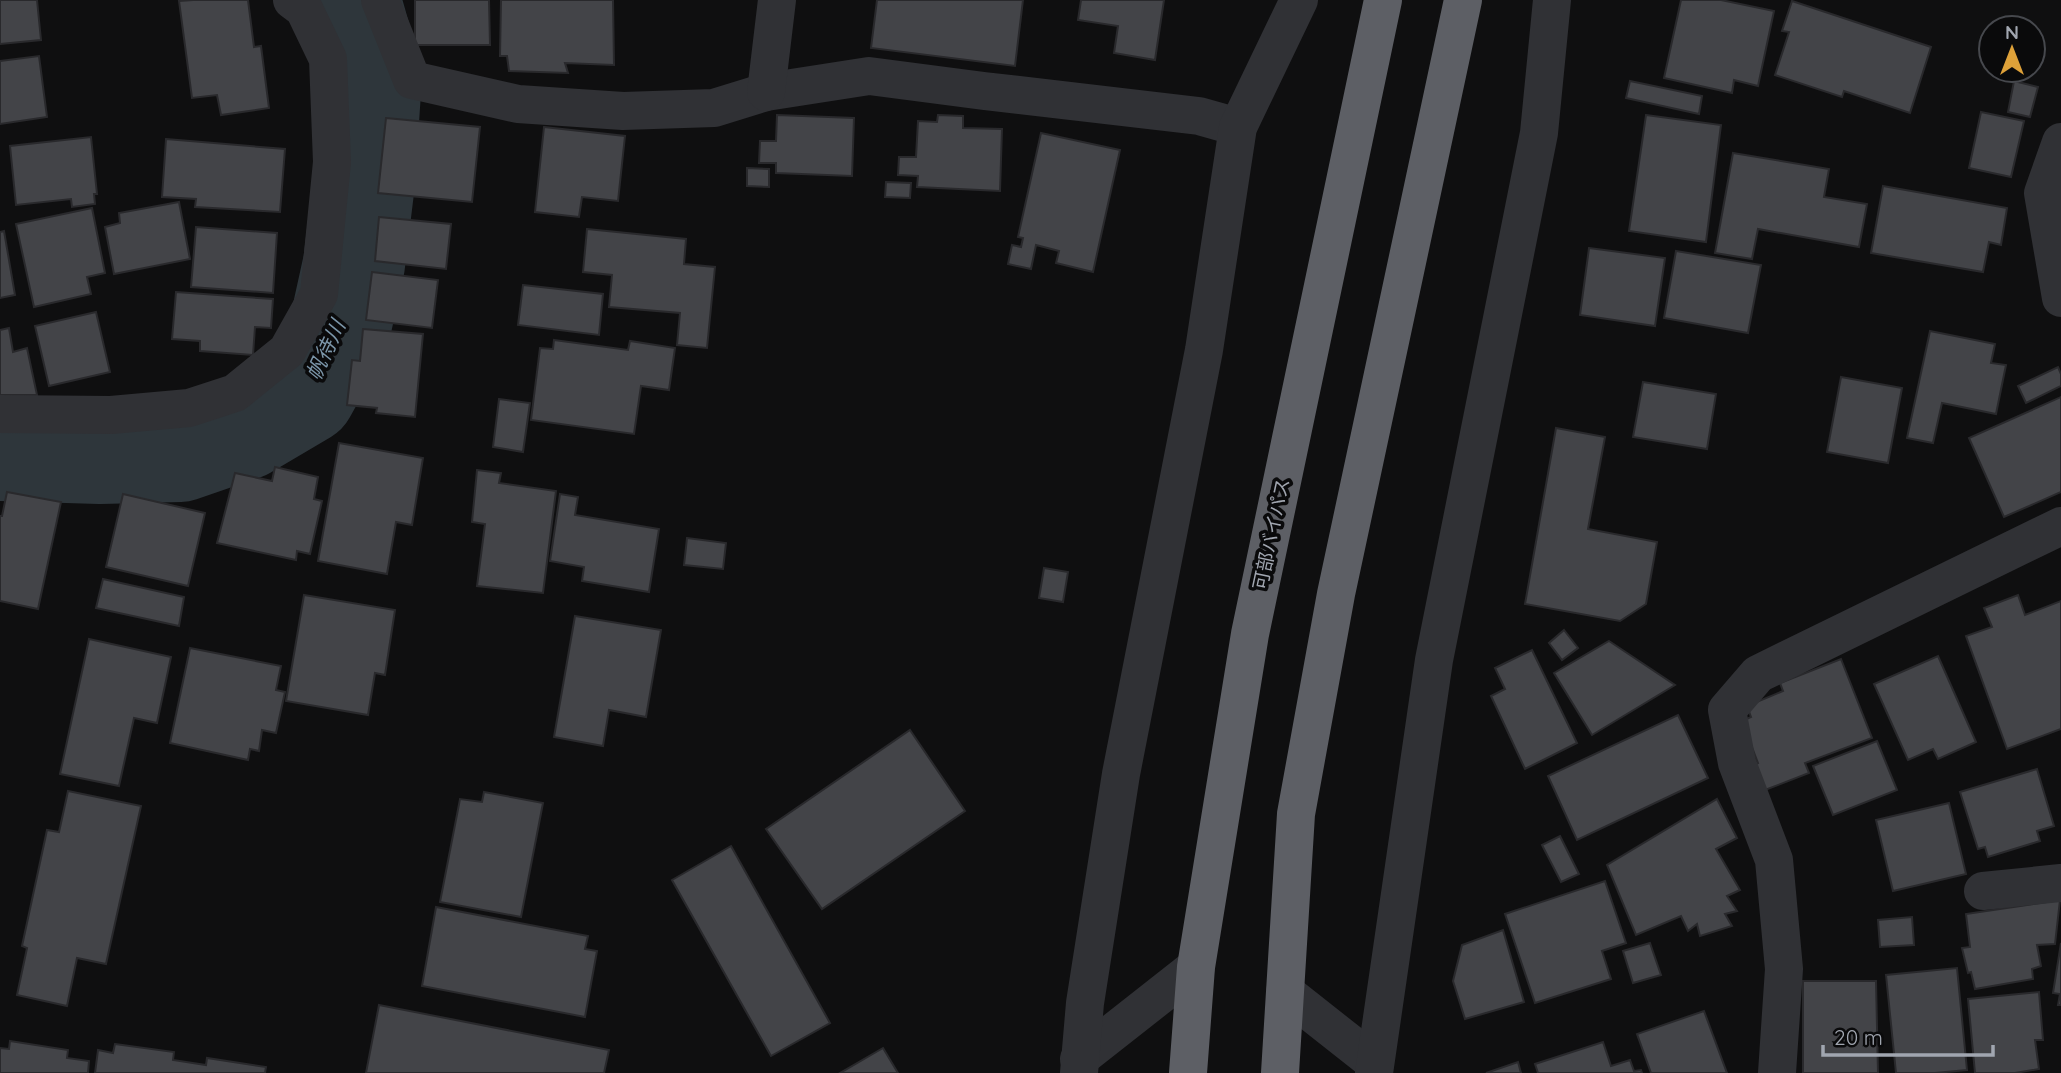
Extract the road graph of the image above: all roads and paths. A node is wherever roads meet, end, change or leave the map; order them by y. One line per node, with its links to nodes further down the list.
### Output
1 (292, 0): 12 (street)
2 (380, 0): 8 (street)
3 (777, 0): 8 (street)
4 (1299, 0): 9 (street)
5 (1383, 0): 16 (highway, 可部バイパス)
6 (1463, 0): 17 (highway)
7 (1552, 0): 19 (street)
8 (766, 92): 9 (street)
9 (1238, 127): 18 (street)
10 (2061, 142): 11 (street)
11 (2061, 298)
12 (0, 414)
13 (2061, 526): 22 (street)
14 (2061, 883): 15 (street)
15 (1983, 891)
16 (1196, 967): 18 (street); 20 (highway, 可部バイパス)
17 (1285, 992): 19 (street); 21 (highway)
18 (1079, 1066)
19 (1374, 1068)
20 (1188, 1073)
21 (1280, 1073)
22 (1777, 1073)

